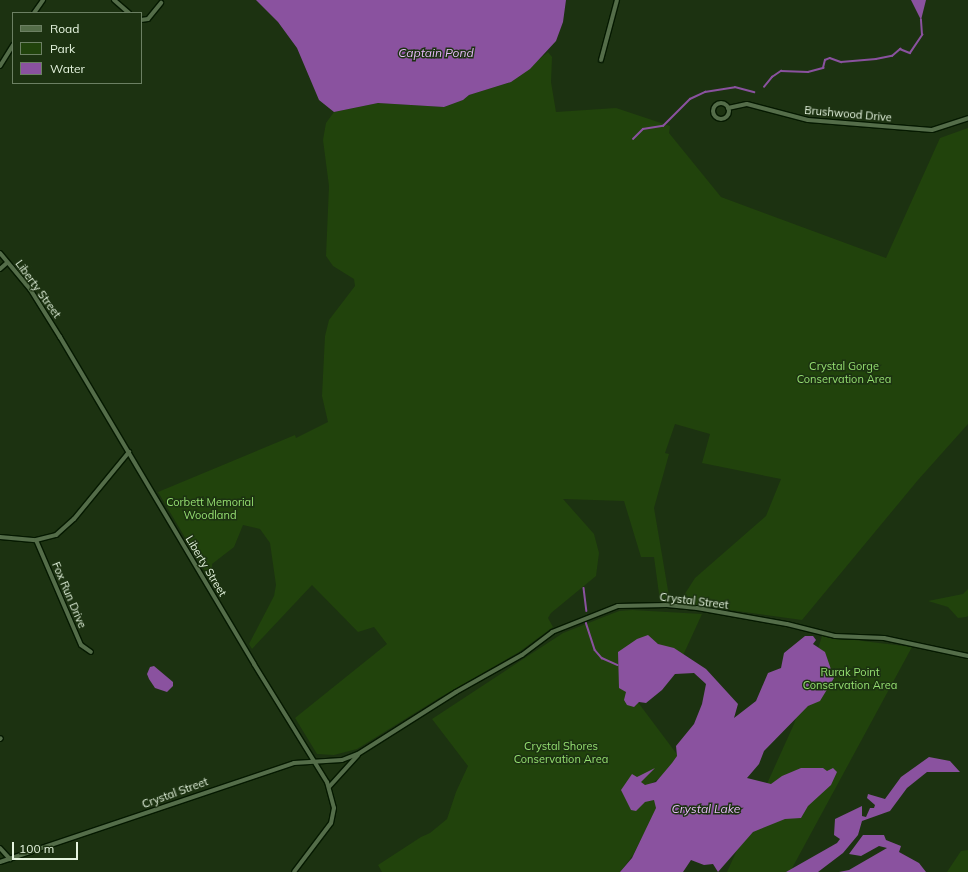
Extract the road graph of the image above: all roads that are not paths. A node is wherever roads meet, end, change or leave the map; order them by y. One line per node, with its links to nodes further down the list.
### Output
1 (43, 0): 5 (street)
2 (114, 0): 6 (street)
3 (617, 0): 9 (street)
4 (161, 3): 7 (street)
5 (35, 12)
6 (128, 12)
7 (142, 20)
8 (12, 47): 10 (street)
9 (601, 60)
10 (0, 66)
11 (728, 108): 12 (street, Brushwood Drive)
12 (968, 118)
13 (0, 253): 14 (street, Liberty Street)
14 (7, 263): 15 (street); 16 (street, Liberty Street)
15 (0, 269)
16 (128, 452): 18 (street); 22 (street, Liberty Street)
17 (0, 537): 18 (street)
18 (36, 540): 19 (street, Fox Run Drive)
19 (92, 652)
20 (968, 656): 21 (street, Crystal Street)
21 (358, 754): 22 (street, Crystal Street); 23 (street, Crystal Street)
22 (314, 760): 23 (street, Liberty Street); 25 (street, Crystal Street)
23 (329, 787): 27 (street, Liberty Street)
24 (0, 848): 25 (street)
25 (10, 859): 26 (street, Crystal Street)
26 (0, 862)
27 (294, 872)

